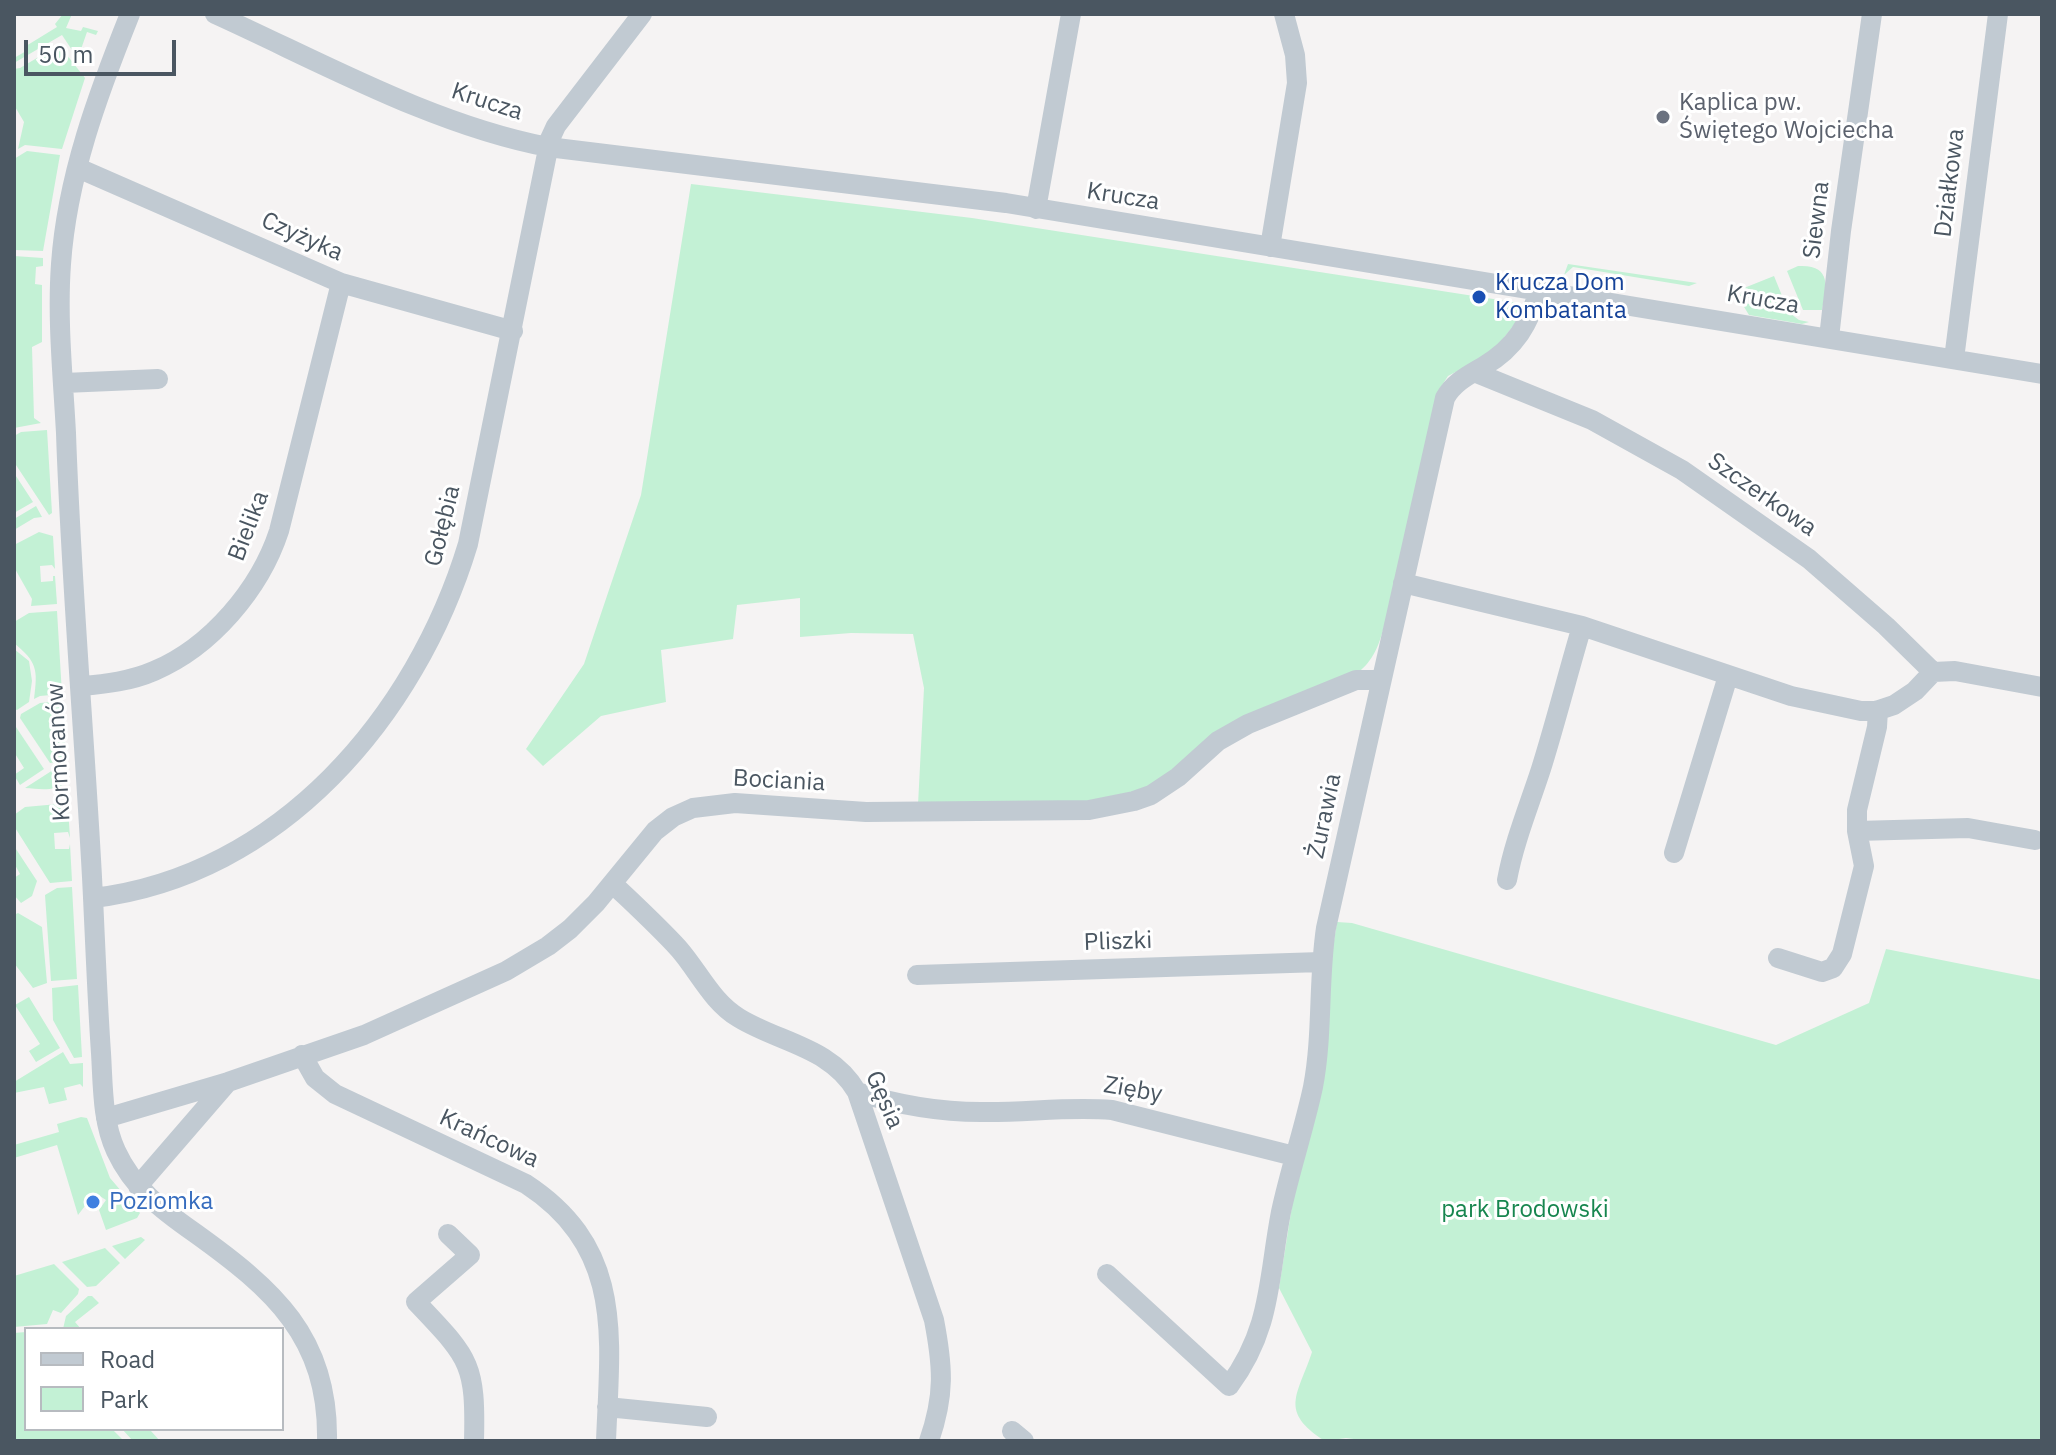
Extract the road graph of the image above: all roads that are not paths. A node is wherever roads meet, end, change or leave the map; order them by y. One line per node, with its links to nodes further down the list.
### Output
1 (130, 14): 9 (street, Kormoranów)
2 (215, 14): 8 (street, Krucza)
3 (642, 14): 8 (street, Gołębia)
4 (1071, 14): 10 (street)
5 (1284, 14): 11 (street)
6 (1872, 14): 15 (street, Siewna)
7 (1998, 14): 16 (street, Działkowa)
8 (548, 147): 10 (street, Krucza); 14 (street, Gołębia)
9 (78, 168): 12 (street, Czyżyka); 20 (street, Kormoranów)
10 (1036, 209): 11 (street, Krucza)
11 (1270, 247): 13 (street, Krucza)
12 (341, 283): 14 (street, Czyżyka); 26 (street, Bielika)
13 (1539, 289): 15 (street, Krucza); 17 (street, Żurawia)
14 (513, 331): 34 (street, Gołębia)
15 (1829, 338): 16 (street, Krucza)
16 (1954, 359): 18 (street, Krucza)
17 (1474, 372): 21 (street, Żurawia); 23 (street, Szczerkowa)
18 (2042, 374)
19 (158, 379): 20 (street)
20 (64, 383): 26 (street, Kormoranów)
21 (1403, 583): 22 (street); 25 (street, Żurawia)
22 (1582, 626): 24 (street); 32 (street)
23 (1933, 672): 27 (street); 28 (street)
24 (1728, 676): 28 (street); 31 (street)
25 (1380, 680): 33 (street, Bociania); 36 (street, Żurawia)
26 (81, 686): 34 (street, Kormoranów)
27 (2042, 687)
28 (1878, 710): 29 (street)
29 (1857, 831): 30 (street); 35 (street)
30 (2035, 840)
31 (1674, 853)
32 (1507, 880)
33 (613, 884): 38 (street, Bociania); 40 (street, Gęsia)
34 (93, 898): 41 (street, Kormoranów)
35 (1778, 958)
36 (1321, 962): 37 (street, Pliszki); 42 (street, Żurawia)
37 (917, 975)
38 (302, 1055): 39 (street, Bociania); 46 (street, Krańcowa)
39 (228, 1082): 41 (street, Bociania); 43 (street, Bociania)
40 (857, 1092): 42 (street, Zięby); 51 (street, Gęsia)
41 (106, 1118): 43 (street, Kormoranów)
42 (1294, 1156): 45 (street, Żurawia)
43 (138, 1186): 48 (street, Kormoranów)
44 (448, 1234): 49 (street)
45 (1107, 1274)
46 (607, 1407): 47 (street); 50 (street, Krańcowa)
47 (707, 1417)
48 (327, 1441)
49 (474, 1441)
50 (606, 1441)
51 (929, 1441)

